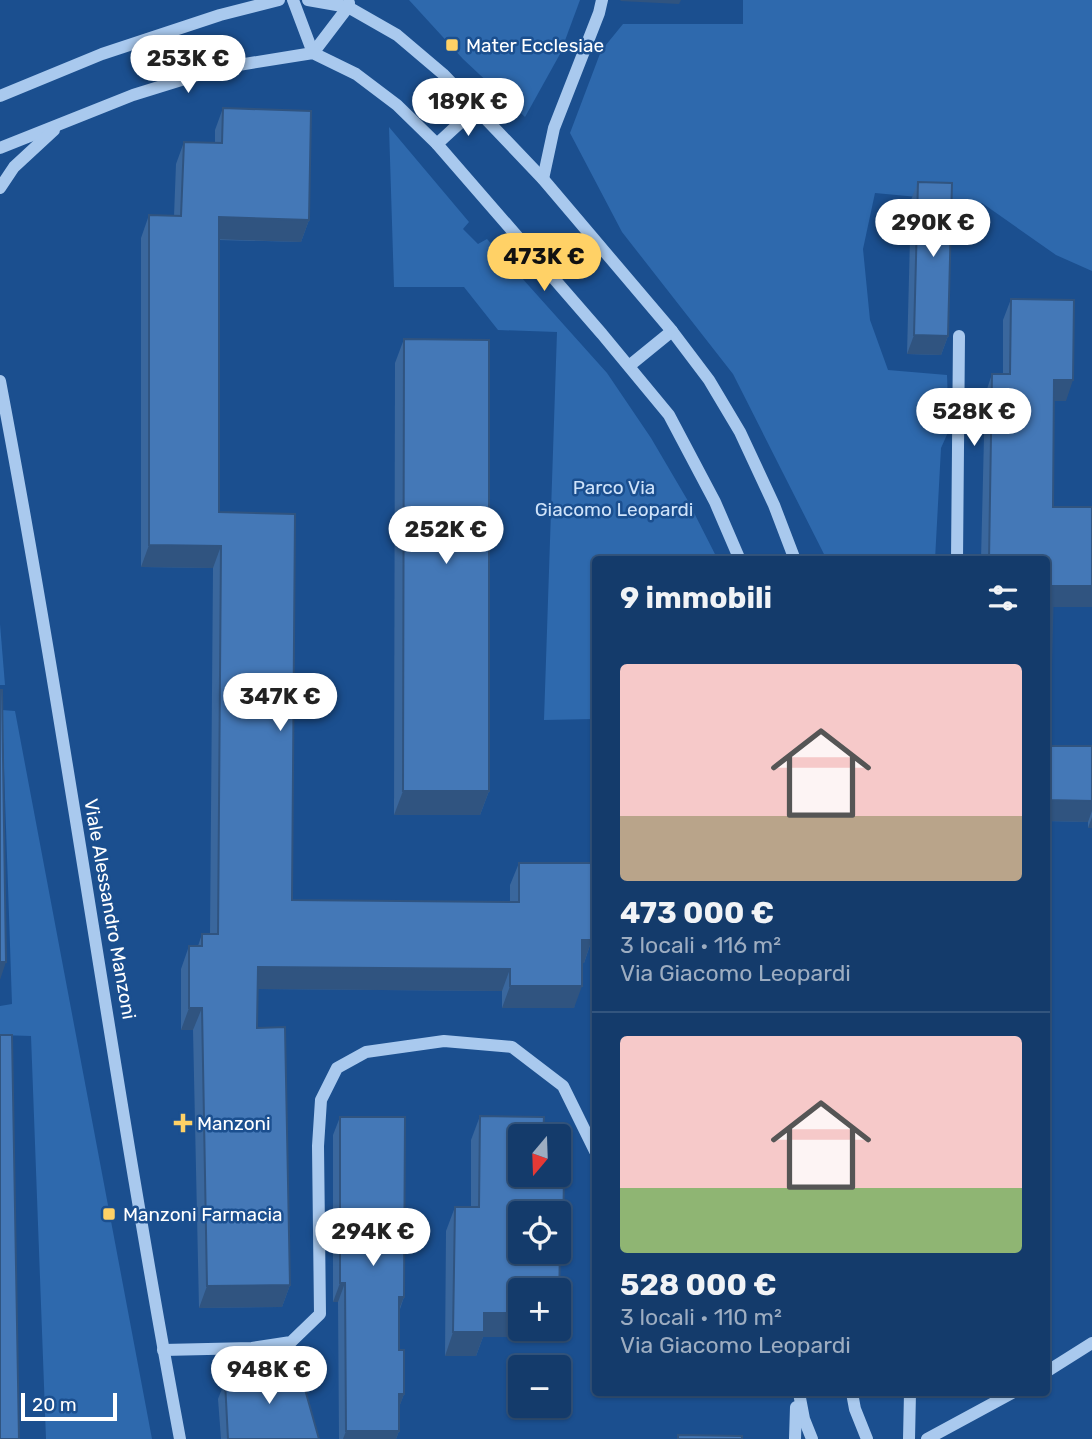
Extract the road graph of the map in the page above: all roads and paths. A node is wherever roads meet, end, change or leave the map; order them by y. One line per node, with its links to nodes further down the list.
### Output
1 (279, 0): 7 (street)
2 (293, 0): 6 (street)
3 (308, 0): 5 (street)
4 (602, 0): 12 (street)
5 (349, 4): 6 (street); 8 (street)
6 (313, 53): 9 (street); 10 (street)
7 (0, 96)
8 (476, 108): 10 (street); 12 (street)
9 (59, 125): 11 (street); 13 (street)
10 (437, 144): 16 (street)
11 (0, 148)
12 (543, 179): 14 (street)
13 (0, 188)
14 (672, 331): 16 (street); 19 (street)
15 (959, 336): 20 (street)
16 (629, 366): 18 (street)
17 (0, 384): 23 (street, Viale Alessandro Manzoni)
18 (738, 556)
19 (793, 556)
20 (957, 556)
21 (592, 1145): 23 (street)
22 (1092, 1343): 24 (street)
23 (163, 1350): 30 (street, Viale Alessandro Manzoni)
24 (1050, 1369)
25 (798, 1396): 31 (street)
26 (799, 1396): 32 (street)
27 (853, 1396): 33 (street)
28 (910, 1396): 34 (street)
29 (1006, 1396): 35 (street)
30 (180, 1439)
31 (795, 1439)
32 (812, 1439)
33 (867, 1439)
34 (909, 1439)
35 (927, 1439)

